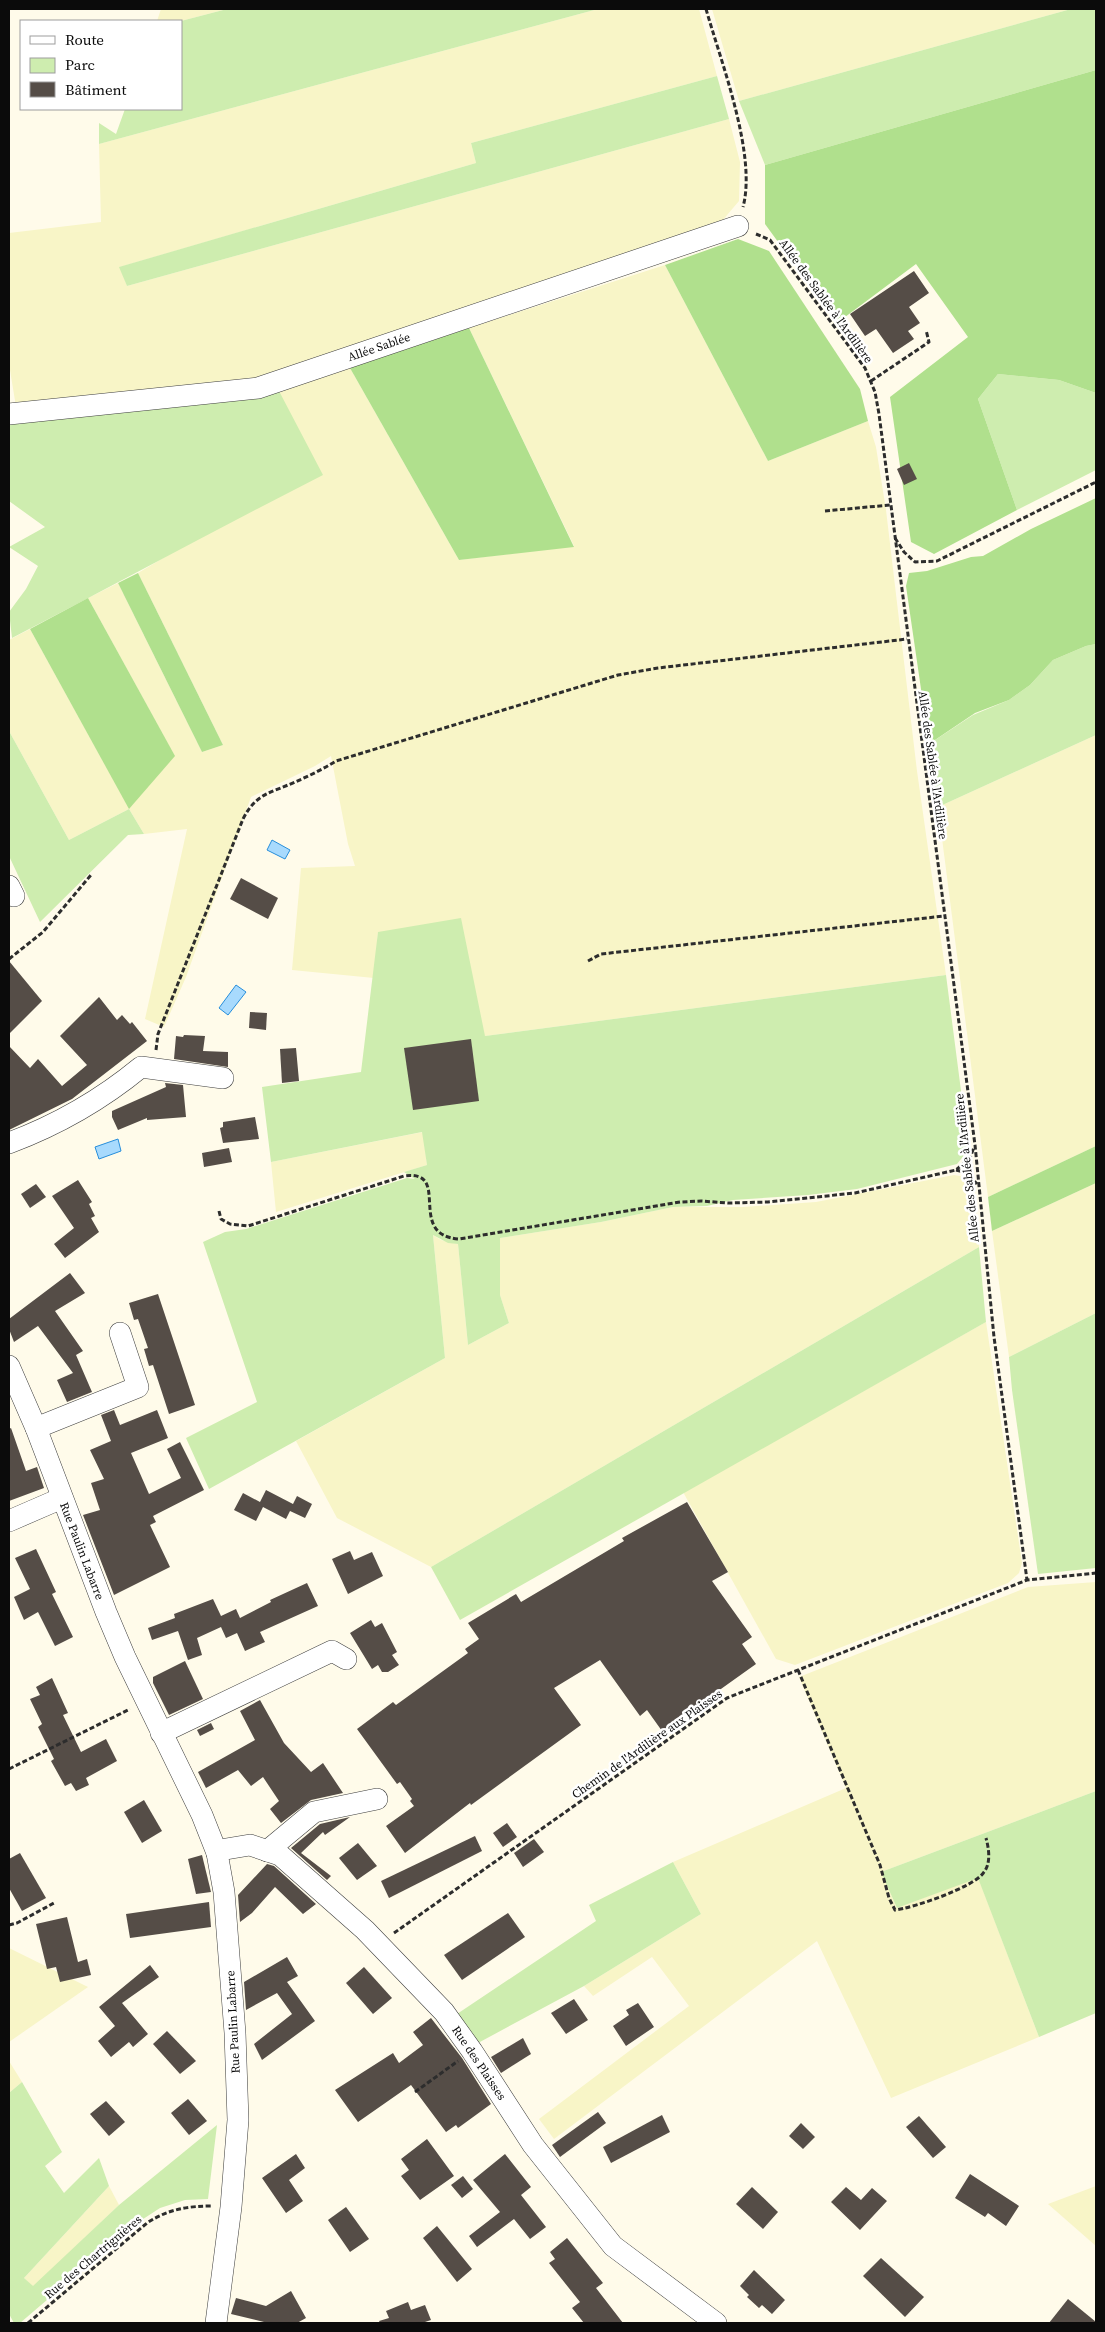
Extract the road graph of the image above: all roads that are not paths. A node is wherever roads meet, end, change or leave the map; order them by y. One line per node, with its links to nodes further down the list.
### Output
1 (738, 226): 2 (street, Allée Sablée)
2 (9, 414)
3 (223, 1078): 4 (street)
4 (9, 1143)
5 (120, 1333): 7 (street)
6 (9, 1366): 7 (street, Rue Paulin Labarre)
7 (36, 1428): 8 (street, Rue Paulin Labarre)
8 (62, 1498): 9 (street); 11 (street, Rue Paulin Labarre)
9 (9, 1521)
10 (346, 1659): 11 (street)
11 (161, 1733): 14 (street, Rue Paulin Labarre)
12 (377, 1799): 13 (street)
13 (267, 1851): 14 (street, Rue des Plaisses); 16 (street, Rue des Plaisses)
14 (217, 1853): 15 (street, Rue Paulin Labarre)
15 (216, 2323)
16 (716, 2323)

